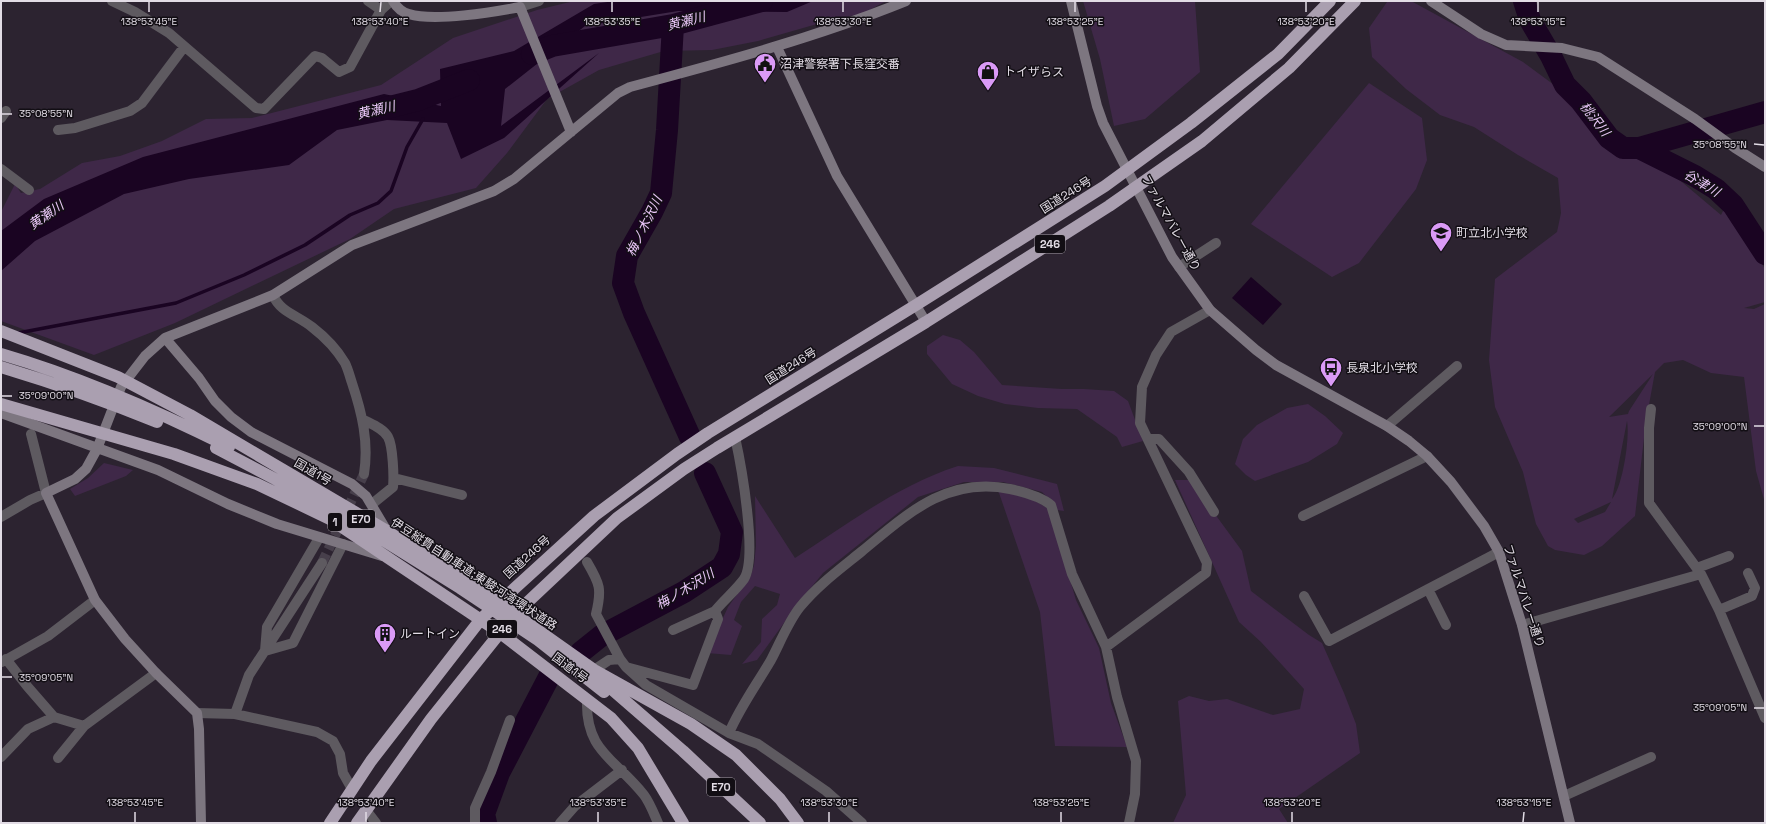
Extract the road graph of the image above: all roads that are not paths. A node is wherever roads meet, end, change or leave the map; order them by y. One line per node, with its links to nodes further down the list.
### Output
1 (114, 1): 12 (street)
2 (368, 1): 11 (street)
3 (392, 1): 10 (street); 11 (street)
4 (539, 1): 10 (street)
5 (906, 1): 13 (street)
6 (1071, 1): 20 (street, ファルマバレー通り)
7 (1330, 1): 22 (highway, 国道246号 / 246)
8 (1354, 1): 24 (highway, 246)
9 (1431, 1): 16 (street)
10 (520, 7): 15 (street)
11 (382, 10): 12 (street)
12 (184, 46): 14 (street)
13 (777, 47): 15 (street); 22 (street)
14 (58, 130)
15 (571, 132): 21 (street)
16 (1765, 167)
17 (1, 169): 18 (street)
18 (29, 190)
19 (1216, 244): 20 (street)
20 (1179, 267): 23 (street, ファルマバレー通り)
21 (273, 295): 26 (street); 33 (street)
22 (916, 305): 24 (street); 61 (highway, 国道246号 / 246)
23 (1210, 310): 34 (street, ファルマバレー通り); 37 (street)
24 (926, 322): 36 (highway, 246)
25 (1, 331): 48 (highway, 国道1号 / 1)
26 (165, 338): 38 (street); 44 (street)
27 (1, 354): 84 (highway, 伊豆縦貫自動車道;東駿河湾環状道路 / E70)
28 (1457, 366): 34 (street)
29 (1, 367): 84 (highway, 伊豆縦貫自動車道;東駿河湾環状道路 / E70)
30 (1, 404): 53 (highway, 国道1号 / 1)
31 (1651, 409): 56 (street)
32 (4, 414): 38 (street)
33 (362, 419): 40 (street); 41 (street)
34 (1387, 426): 39 (street, ファルマバレー通り)
35 (31, 434): 42 (street)
36 (735, 437): 63 (street); 64 (highway, 246)
37 (1148, 439): 45 (street); 70 (street)
38 (97, 449): 42 (street); 49 (street)
39 (1427, 456): 46 (street); 51 (street, ファルマバレー通り)
40 (364, 474)
41 (394, 478): 43 (street); 44 (street)
42 (46, 494): 47 (street); 60 (street)
43 (462, 495)
44 (372, 504): 48 (street)
45 (1214, 512)
46 (1303, 516)
47 (1, 517)
48 (387, 531): 61 (highway, 国道1号 / 1)
49 (319, 538): 50 (street); 71 (street)
50 (343, 544): 53 (street); 71 (street)
51 (1499, 552): 58 (street); 67 (street, ファルマバレー通り)
52 (1729, 556): 56 (street)
53 (393, 560): 65 (highway, 国道1号 / 1)
54 (587, 562): 73 (street)
55 (322, 563): 71 (street)
56 (1699, 571): 62 (street); 67 (street)
57 (1748, 573): 62 (street)
58 (1428, 589): 59 (street); 66 (street)
59 (1304, 596)
60 (95, 600): 72 (street); 75 (street)
61 (498, 602): 64 (highway, 国道1号 / 1); 65 (highway, 国道246号 / 246)
62 (1719, 610): 80 (street)
63 (715, 611): 68 (street); 73 (street)
64 (515, 614): 69 (highway, 246); 74 (highway, 国道1号 / 1)
65 (481, 619): 69 (highway, 国道1号 / 1); 89 (highway, 国道246号 / 246)
66 (1446, 625)
67 (1522, 625): 90 (street, ファルマバレー通り)
68 (673, 630)
69 (499, 632): 76 (highway, 国道1号 / 1); 91 (highway, 246)
70 (1106, 647): 83 (street); 104 (street)
71 (265, 651): 78 (street)
72 (4, 661): 79 (street)
73 (623, 663): 74 (street); 83 (street)
74 (594, 670): 102 (highway, 国道1号)
75 (156, 673): 77 (street); 82 (street)
76 (587, 699): 88 (street); 99 (highway, 国道1号)
77 (197, 713): 78 (street); 92 (street)
78 (235, 714): 89 (street)
79 (54, 717): 82 (street); 85 (street)
80 (1765, 718)
81 (510, 720): 96 (street)
82 (84, 726): 87 (street)
83 (729, 733): 103 (street)
84 (680, 754): 100 (highway, 伊豆縦貫自動車道;東駿河湾環状道路 / E70); 101 (highway, 伊豆縦貫自動車道;東駿河湾環状道路 / E70)
85 (1, 757)
86 (1651, 757): 90 (street)
87 (58, 758)
88 (622, 770): 97 (street); 98 (street)
89 (352, 789): 93 (highway, 国道246号 / 246)
90 (1564, 796): 105 (street, ファルマバレー通り)
91 (366, 810): 94 (highway, 246); 95 (street)
92 (201, 823)
93 (330, 823)
94 (356, 823)
95 (376, 823)
96 (475, 823)
97 (560, 823)
98 (658, 823)
99 (683, 823)
100 (749, 823)
101 (760, 823)
102 (798, 823)
103 (862, 823)
104 (1129, 823)
105 (1570, 823)

